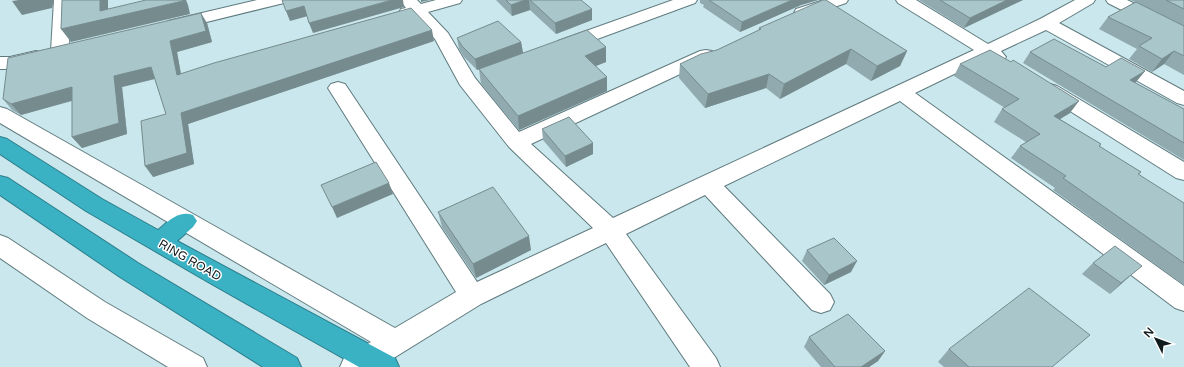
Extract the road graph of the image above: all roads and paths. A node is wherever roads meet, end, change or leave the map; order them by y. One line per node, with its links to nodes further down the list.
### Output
1 (62, 0): 20 (street)
2 (278, 0): 15 (street)
3 (454, 0): 10 (street)
4 (689, 0): 18 (street)
5 (792, 0): 11 (street)
6 (840, 0): 11 (street)
7 (904, 0): 19 (street)
8 (1087, 0): 14 (street)
9 (1114, 0): 16 (street)
10 (414, 5): 12 (street); 27 (street)
11 (808, 10): 13 (street)
12 (388, 19)
13 (787, 19)
14 (1046, 23): 19 (street); 25 (street)
15 (161, 28)
16 (1184, 35)
17 (719, 50): 27 (street)
18 (548, 51)
19 (987, 51): 21 (street); 24 (street)
20 (0, 63)
21 (1014, 68)
22 (1034, 80): 29 (street)
23 (338, 88): 36 (street)
24 (901, 92): 31 (street); 37 (street)
25 (1184, 99)
26 (0, 114): 32 (street)
27 (516, 142): 33 (street)
28 (0, 144): 34 (highway, RING ROAD)
29 (1184, 172)
30 (0, 184): 41 (highway)
31 (708, 184): 33 (street); 38 (street)
32 (185, 221): 34 (highway); 39 (street)
33 (610, 230): 36 (street); 43 (street)
34 (159, 242): 40 (highway, RING ROAD)
35 (0, 245): 42 (street)
36 (472, 296): 39 (street)
37 (1184, 300)
38 (821, 302)
39 (395, 342): 40 (street)
40 (369, 364)
41 (279, 366)
42 (193, 367)
43 (706, 367)

